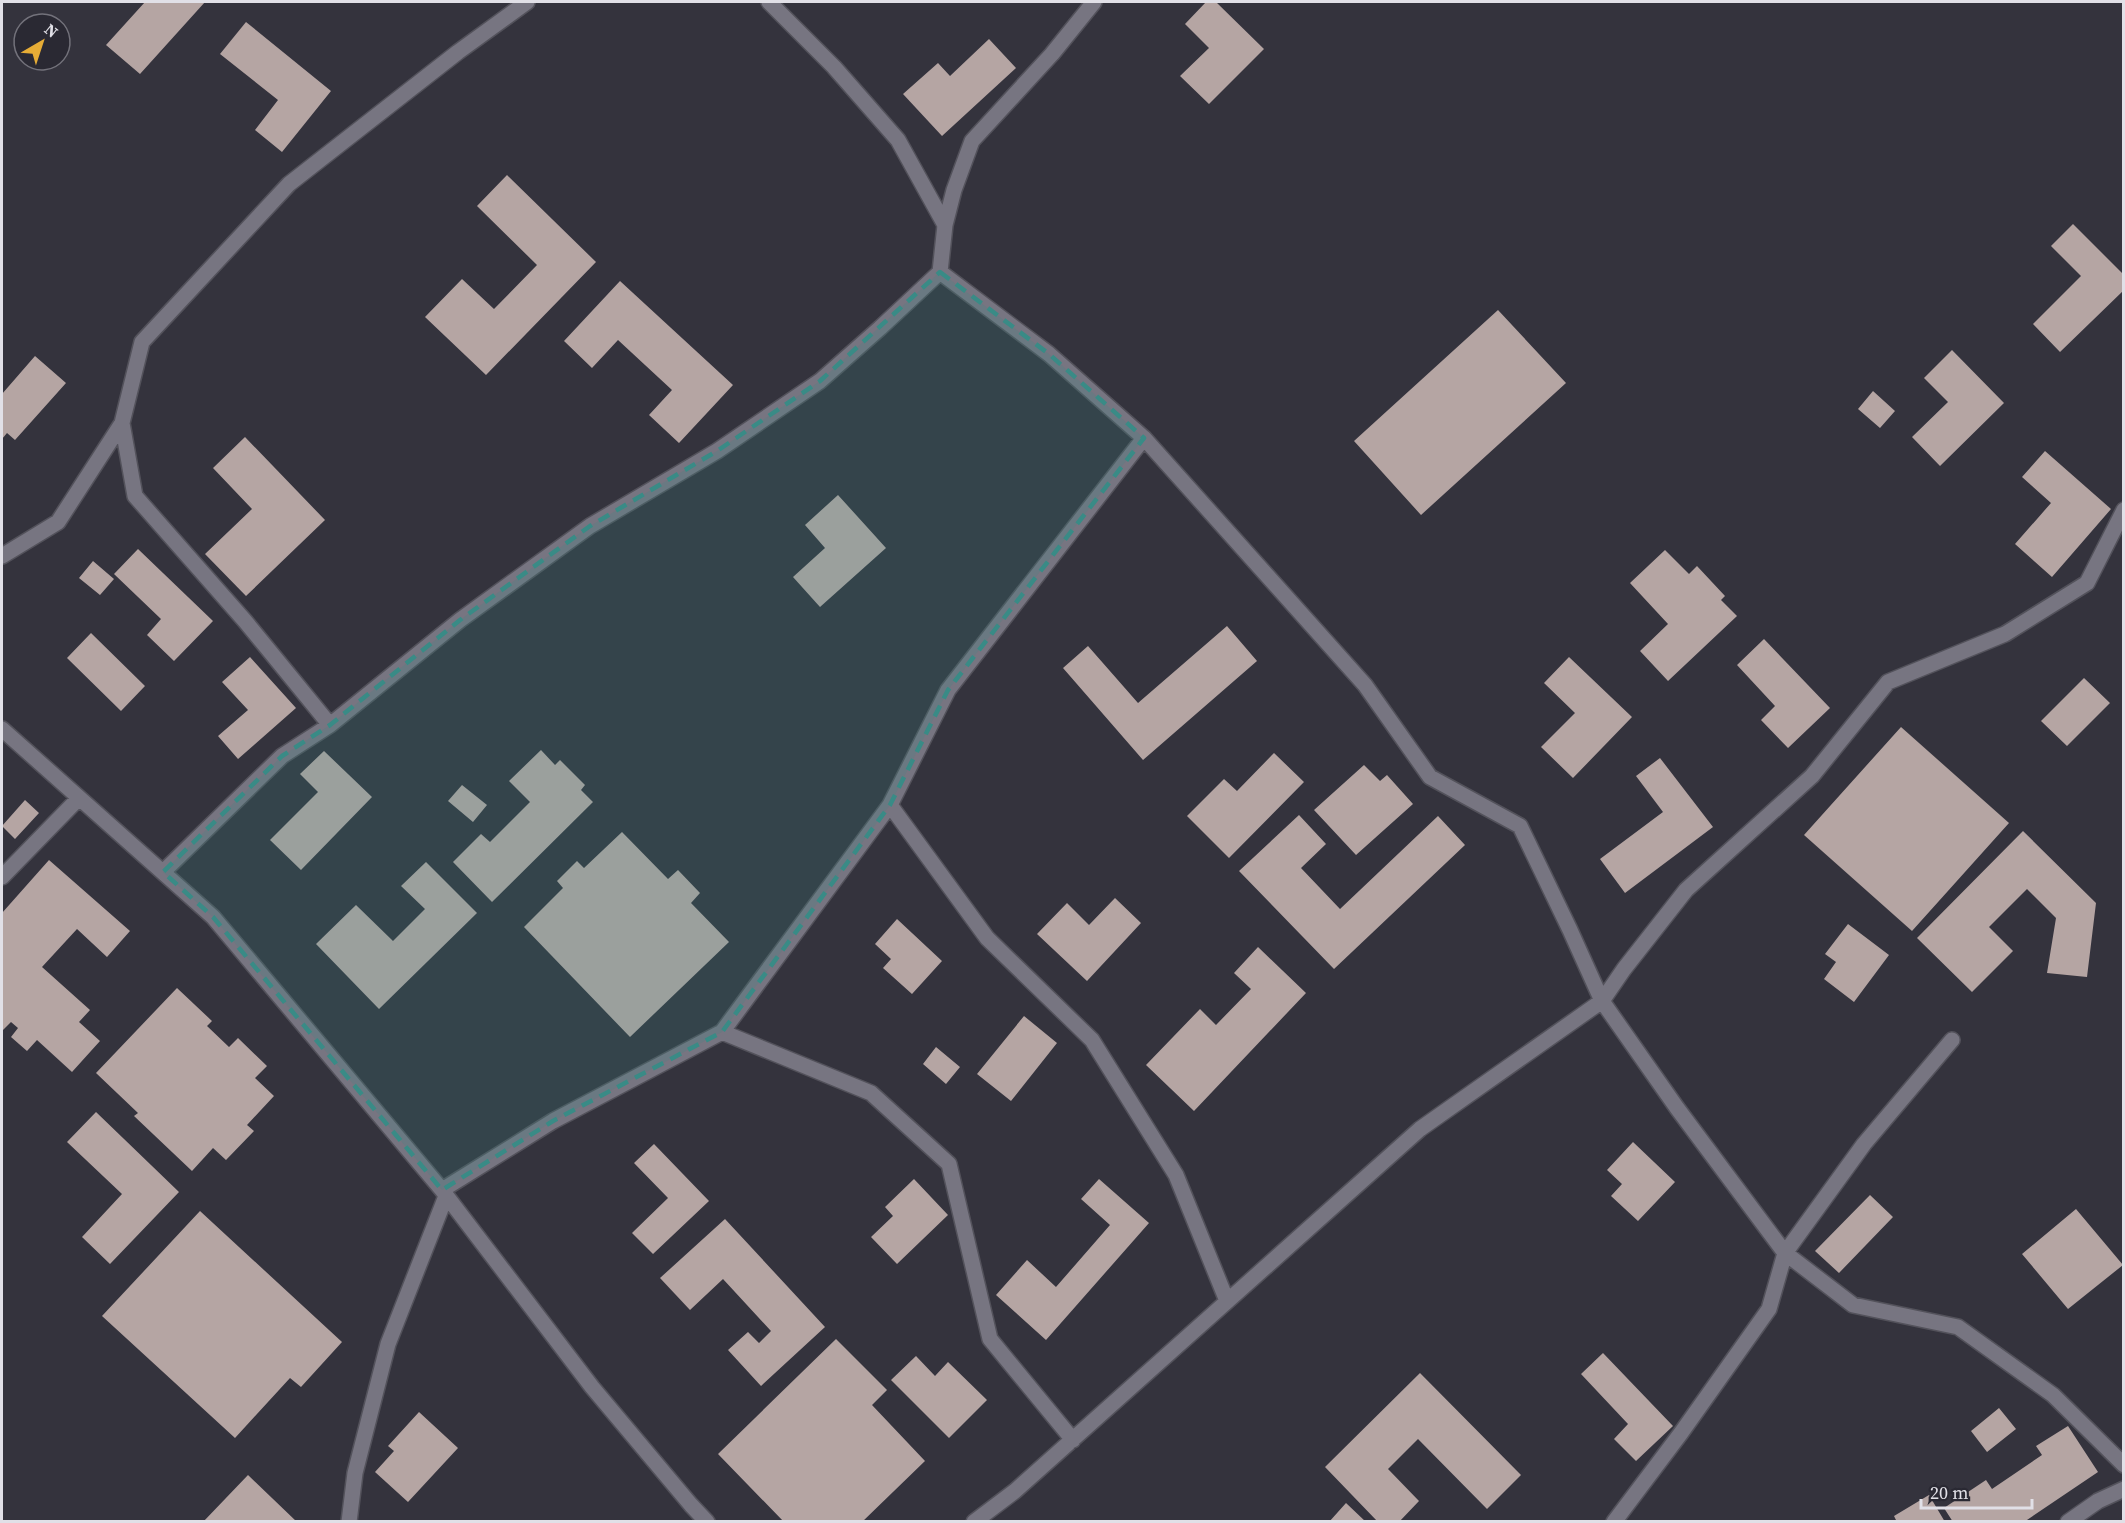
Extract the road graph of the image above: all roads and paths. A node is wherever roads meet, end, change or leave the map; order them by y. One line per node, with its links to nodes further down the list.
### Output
1 (527, 2): 6 (street)
2 (769, 2): 4 (street)
3 (1094, 2): 4 (street)
4 (945, 225): 5 (street)
5 (940, 272): 7 (street); 10 (street)
6 (122, 423): 9 (street); 10 (street)
7 (1144, 438): 13 (street); 16 (street)
8 (2124, 510): 16 (street)
9 (2, 556)
10 (330, 726): 14 (street)
11 (2, 729): 12 (street)
12 (79, 798): 14 (street); 15 (street)
13 (890, 805): 17 (street); 21 (street)
14 (163, 872): 19 (street)
15 (2, 877)
16 (1602, 1001): 20 (street); 21 (street)
17 (722, 1032): 19 (street); 22 (street)
18 (1952, 1040): 20 (street)
19 (444, 1193): 25 (street); 26 (street)
20 (1785, 1253): 23 (street); 28 (street)
21 (1227, 1301): 22 (street)
22 (1073, 1440): 27 (street)
23 (2124, 1465)
24 (2124, 1489): 29 (street)
25 (349, 1521)
26 (707, 1521)
27 (974, 1521)
28 (1614, 1521)
29 (2068, 1521)

